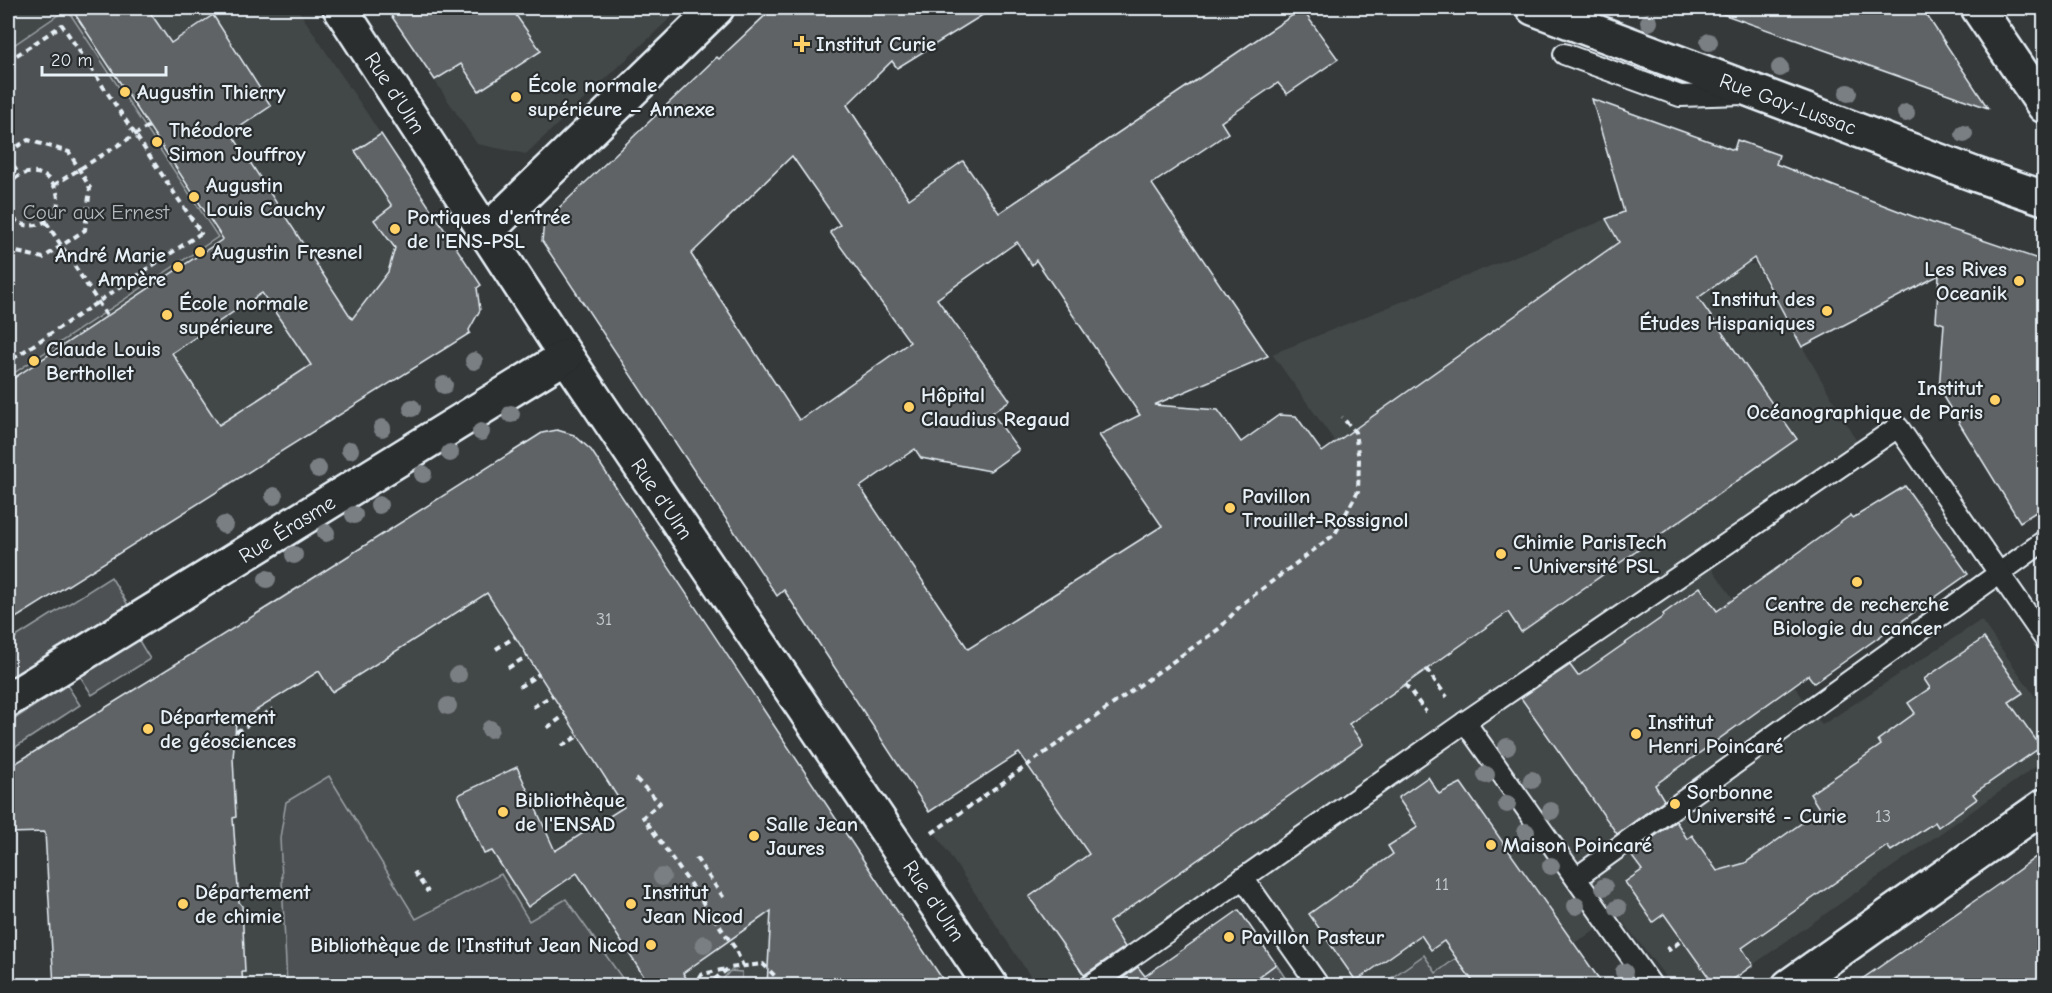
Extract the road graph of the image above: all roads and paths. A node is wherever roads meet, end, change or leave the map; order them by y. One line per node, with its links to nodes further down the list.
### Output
1 (340, 8): 20 (street, Rue d'Ulm)
2 (717, 8): 20 (street)
3 (1533, 8): 7 (street, Rue Gay-Lussac)
4 (1978, 8): 8 (street)
5 (1564, 54): 7 (lane)
6 (8, 61): 10 (path)
7 (1759, 93): 17 (street, Rue Gay-Lussac)
8 (2044, 106)
9 (149, 126): 10 (path)
10 (135, 135): 13 (path); 23 (path)
11 (8, 152): 13 (path)
12 (8, 157): 14 (path)
13 (79, 170): 15 (path); 21 (path)
14 (19, 176): 15 (path); 16 (path)
15 (54, 185): 19 (path)
16 (8, 187)
17 (2044, 198)
18 (8, 214): 19 (path)
19 (46, 222): 21 (path)
20 (487, 231): 25 (street, Rue d'Ulm)
21 (62, 245): 22 (path); 23 (path)
22 (8, 250)
23 (98, 301): 24 (path); 26 (path)
24 (106, 316)
25 (566, 356): 40 (street, Rue Érasme); 66 (street, Rue d'Ulm)
26 (8, 362)
27 (1342, 417): 51 (path)
28 (2044, 541): 29 (lane)
29 (2000, 573): 31 (lane); 44 (lane); 55 (lane)
30 (515, 637): 32 (path)
31 (2044, 638)
32 (496, 649)
33 (527, 656): 34 (path)
34 (508, 669)
35 (1426, 669): 38 (path)
36 (539, 674): 37 (path)
37 (519, 687)
38 (1441, 689)
39 (553, 695): 41 (path)
40 (8, 700)
41 (533, 707)
42 (273, 709): 46 (path)
43 (565, 715): 45 (path)
44 (1465, 722): 54 (lane); 55 (lane)
45 (547, 728)
46 (236, 732)
47 (578, 736): 48 (path)
48 (562, 746)
49 (636, 779): 60 (path)
50 (2044, 806): 70 (street)
51 (927, 837)
52 (696, 858): 57 (path)
53 (414, 872): 56 (path)
54 (1243, 878): 67 (lane); 68 (lane)
55 (1576, 878): 69 (lane)
56 (428, 892)
57 (726, 901)
58 (1682, 940): 59 (path)
59 (1662, 941)
60 (743, 966): 61 (path); 62 (path)
61 (729, 968): 63 (path); 65 (path)
62 (774, 976)
63 (690, 984): 64 (path)
64 (696, 986)
65 (706, 986)
66 (991, 986)
67 (1090, 986)
68 (1319, 986)
69 (1652, 986)
70 (1789, 986)

